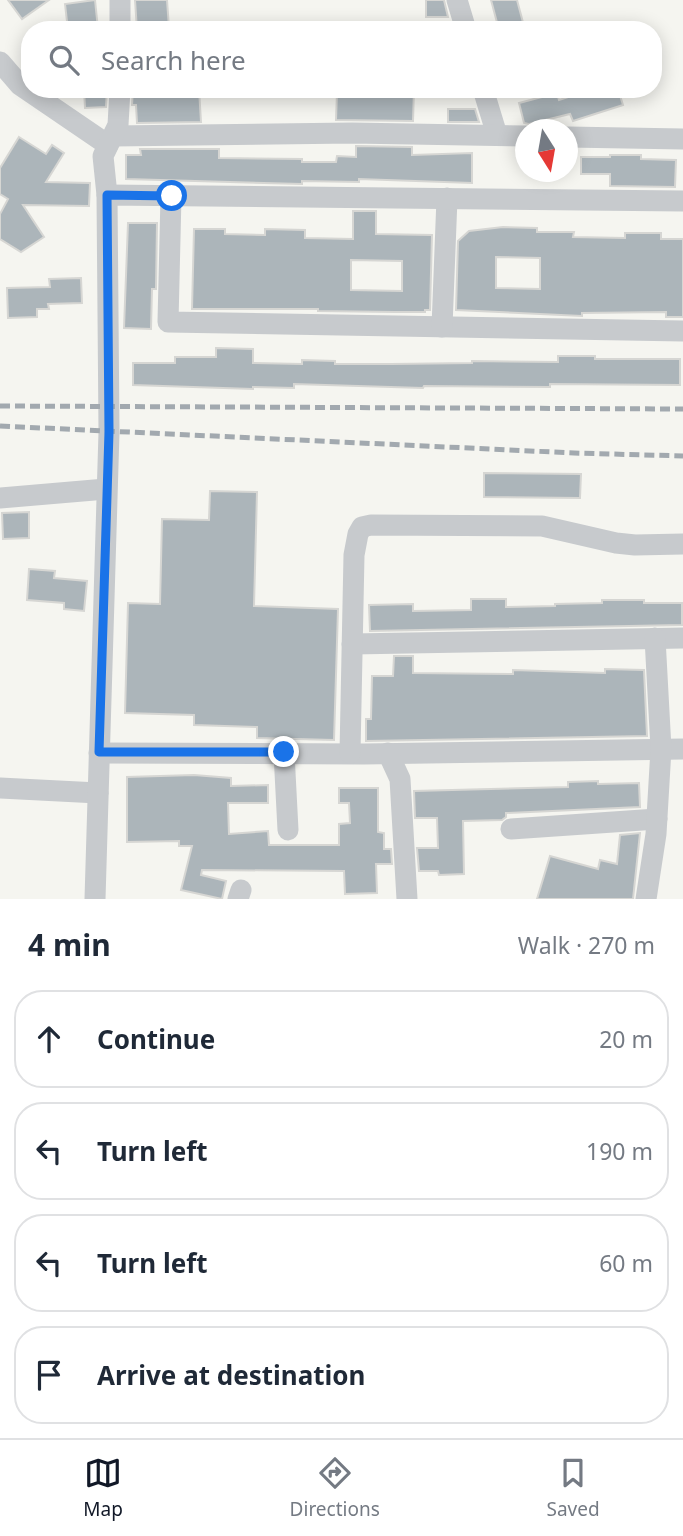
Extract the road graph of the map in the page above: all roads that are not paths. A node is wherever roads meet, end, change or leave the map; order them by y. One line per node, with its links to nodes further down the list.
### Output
1 (120, 0): 3 (street)
2 (457, 0): 4 (street)
3 (120, 21)
4 (463, 21)
5 (0, 62): 6 (street)
6 (21, 86)
7 (42, 98): 14 (street)
8 (120, 98): 14 (street)
9 (486, 98): 10 (street)
10 (497, 135): 11 (street); 14 (street)
11 (515, 136)
12 (578, 137): 13 (street)
13 (683, 139)
14 (111, 140): 15 (street)
15 (107, 195): 16 (street); 21 (street)
16 (172, 196): 17 (street); 19 (street)
17 (447, 198): 18 (street); 19 (street)
18 (683, 201)
19 (442, 327): 20 (street)
20 (683, 331)
21 (106, 489): 22 (street); 29 (street)
22 (0, 498)
23 (683, 544): 26 (street)
24 (655, 638): 25 (street); 26 (street); 28 (street)
25 (683, 638)
26 (352, 644): 31 (street)
27 (683, 749): 28 (street)
28 (661, 750): 32 (street); 35 (street)
29 (99, 752): 30 (street); 34 (street)
30 (284, 752): 31 (street); 37 (street)
31 (350, 753): 32 (street)
32 (388, 753): 39 (street)
33 (0, 788): 34 (street)
34 (98, 793): 38 (street)
35 (657, 819): 36 (street); 40 (street)
36 (511, 828)
37 (288, 830)
38 (95, 899)
39 (407, 899)
40 (646, 899)

